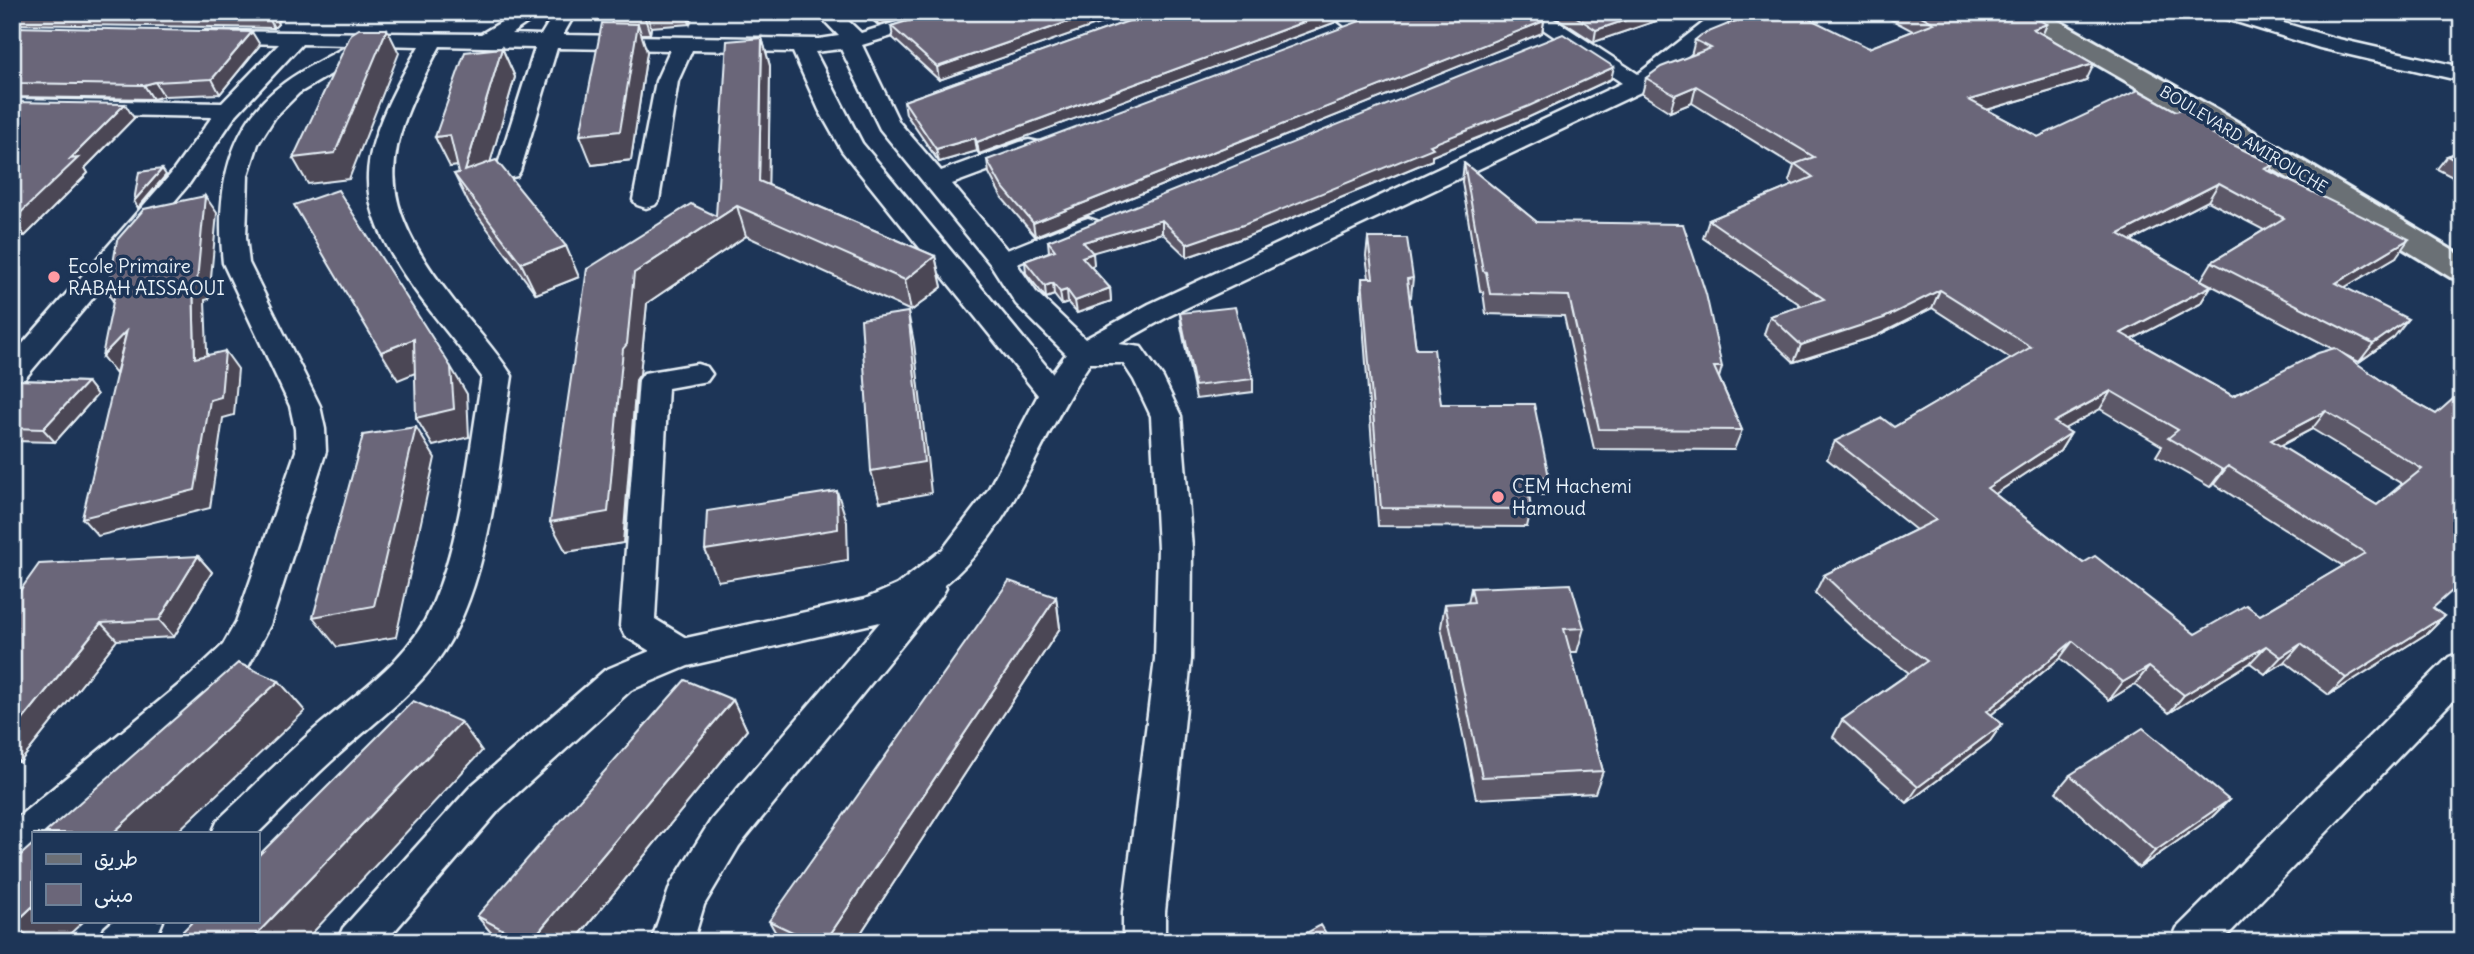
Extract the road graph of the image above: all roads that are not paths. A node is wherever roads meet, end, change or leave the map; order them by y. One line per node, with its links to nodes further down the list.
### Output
1 (533, 12): 16 (street)
2 (566, 12): 18 (street)
3 (826, 12): 17 (street)
4 (951, 12): 17 (street)
5 (1528, 12): 13 (street)
6 (1731, 12): 23 (street)
7 (2024, 12): 34 (main road, BOULEVARD AMIROUCHE)
8 (2224, 12): 22 (street)
9 (1368, 20): 10 (street)
10 (1334, 23)
11 (418, 34): 15 (street); 16 (street); 42 (street)
12 (188, 35): 14 (street)
13 (1563, 35): 21 (street); 23 (street)
14 (297, 37): 15 (street); 26 (street)
15 (375, 39): 43 (street)
16 (485, 41): 18 (street)
17 (853, 41): 20 (street); 27 (street)
18 (548, 42): 19 (street); 29 (street)
19 (684, 44): 20 (street); 31 (street)
20 (801, 45): 38 (street)
21 (1537, 45)
22 (2462, 74)
23 (1639, 84): 35 (street)
24 (907, 101): 27 (street)
25 (12, 106): 26 (street)
26 (228, 110): 37 (street)
27 (882, 110): 30 (street)
28 (1056, 136): 30 (street)
29 (508, 171)
30 (938, 181): 33 (street)
31 (646, 200)
32 (1104, 220): 33 (street)
33 (1002, 261): 35 (street)
34 (2462, 270)
35 (1082, 353): 38 (street); 48 (street)
36 (698, 374): 40 (street)
37 (12, 375)
38 (1052, 394): 39 (street)
39 (955, 558): 40 (street); 47 (street)
40 (682, 653): 46 (street)
41 (2462, 667): 49 (street)
42 (233, 832)
43 (12, 846)
44 (141, 922): 45 (street)
45 (120, 942)
46 (358, 942)
47 (672, 942)
48 (1144, 942)
49 (2192, 942)

